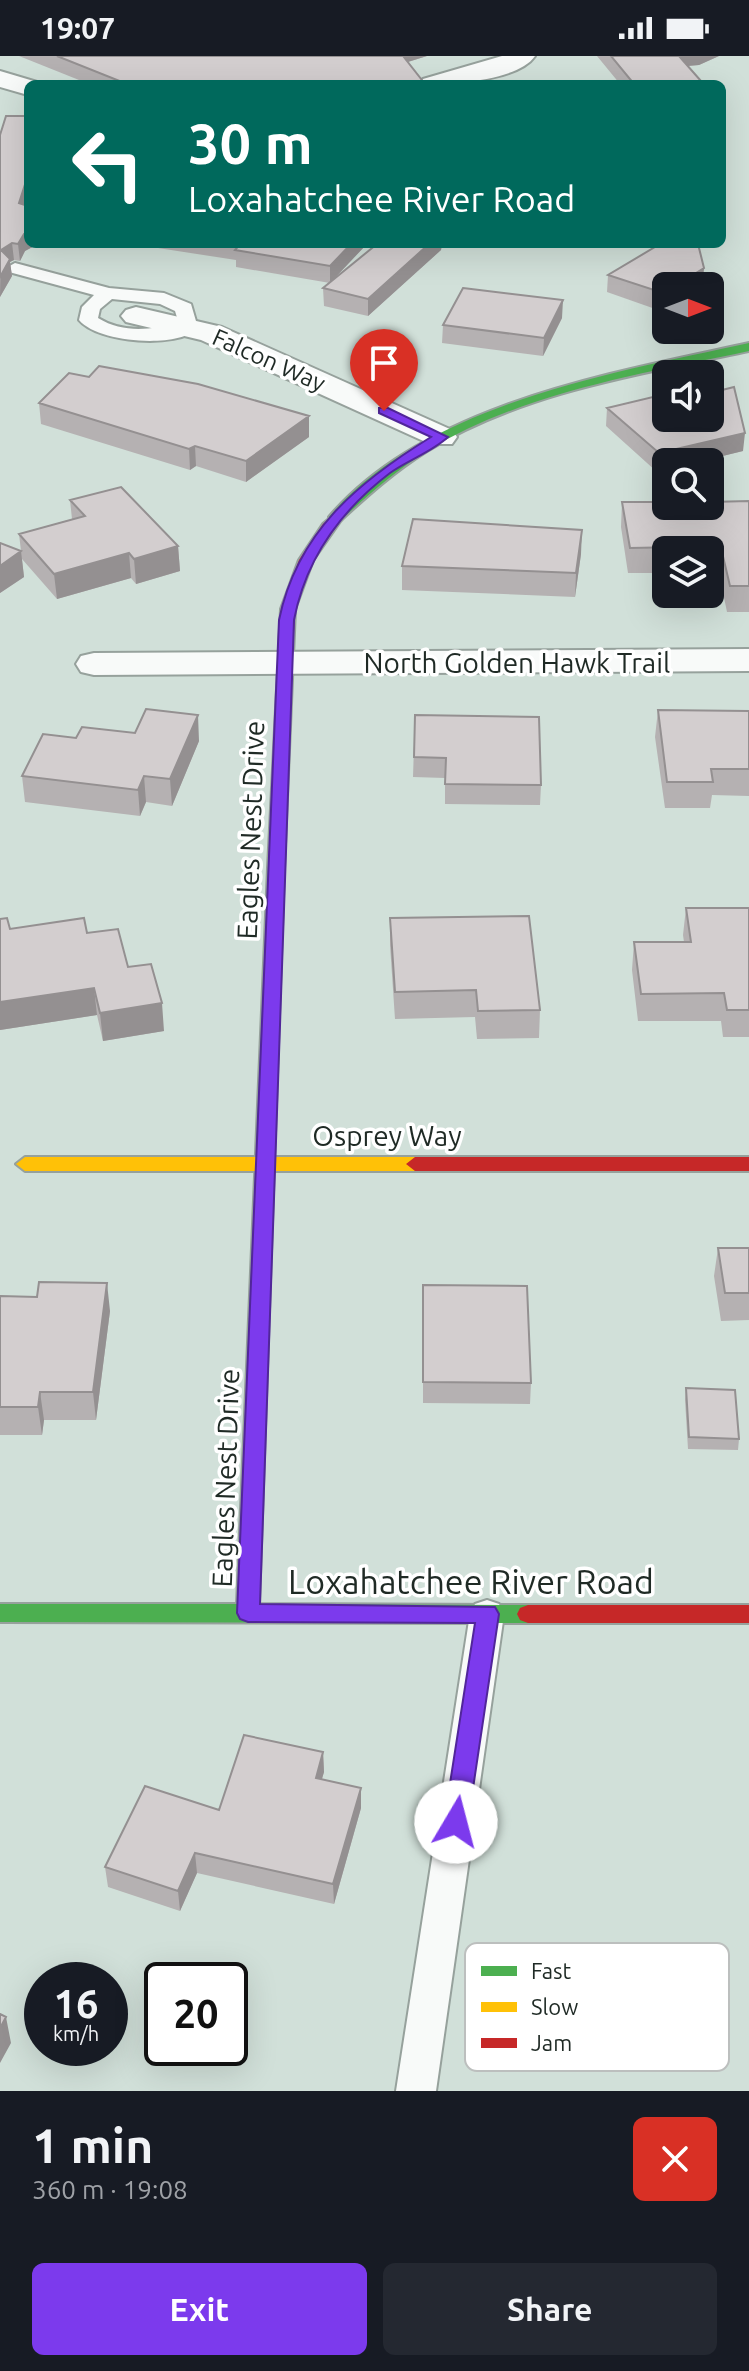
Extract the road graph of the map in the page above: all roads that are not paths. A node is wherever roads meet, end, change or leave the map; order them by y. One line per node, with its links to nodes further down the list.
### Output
1 (523, 56): 2 (street)
2 (492, 69): 4 (street); 5 (street)
3 (0, 79): 6 (street)
4 (448, 80)
5 (513, 80)
6 (24, 86)
7 (15, 268): 8 (lane)
8 (108, 293): 10 (lane); 10 (lane)
9 (136, 316): 10 (street, Falcon Way)
10 (189, 328): 12 (street, Falcon Way)
11 (749, 347): 12 (street, Eagles Nest Drive)
12 (441, 437): 15 (street, Eagles Nest Drive)
13 (749, 660): 15 (street, North Golden Hawk Trail)
14 (94, 664): 15 (street, North Golden Hawk Trail)
15 (284, 664): 16 (street, Eagles Nest Drive)
16 (265, 1163): 17 (street, Osprey Way); 18 (street, Osprey Way); 20 (street, Eagles Nest Drive)
17 (25, 1164)
18 (749, 1164)
19 (0, 1613): 20 (street, Loxahatchee River Road)
20 (248, 1613): 21 (street, Loxahatchee River Road)
21 (487, 1614): 22 (street, Loxahatchee River Road); 23 (lane)
22 (749, 1614)
23 (416, 2091)

